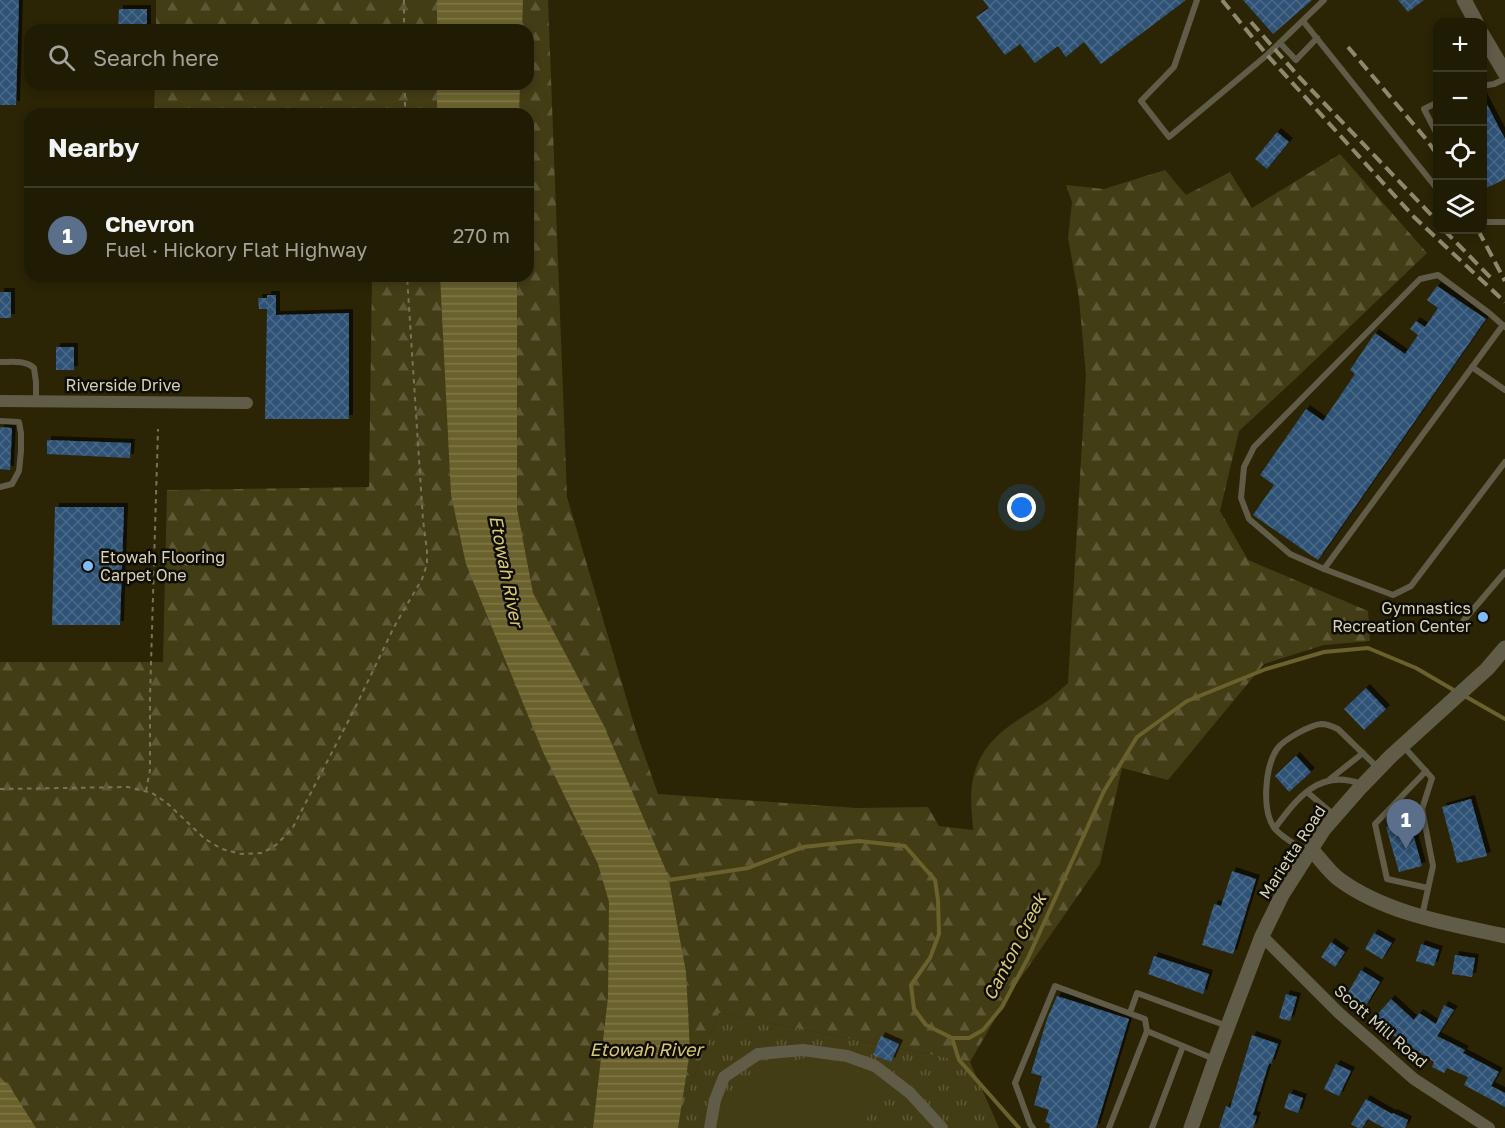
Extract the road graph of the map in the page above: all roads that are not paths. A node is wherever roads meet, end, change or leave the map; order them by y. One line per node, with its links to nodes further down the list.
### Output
1 (1197, 0): 8 (lane)
2 (1324, 0): 5 (lane)
3 (1464, 0): 4 (street)
4 (1474, 18)
5 (1303, 21): 6 (lane); 8 (lane)
6 (1317, 38): 8 (lane); 14 (lane)
7 (1487, 42): 9 (street)
8 (1280, 43)
9 (1505, 73)
10 (1505, 79): 11 (lane)
11 (1487, 85)
12 (1433, 104): 13 (lane)
13 (1433, 128)
14 (1433, 185)
15 (1487, 222): 16 (lane)
16 (1505, 222)
17 (1504, 326): 19 (lane); 27 (lane)
18 (0, 362): 22 (lane)
19 (1472, 367): 20 (lane); 27 (lane)
20 (1505, 390)
21 (0, 401): 22 (street, Riverside Drive)
22 (36, 401): 23 (street, Riverside Drive)
23 (246, 403)
24 (0, 422): 26 (lane)
25 (1505, 462): 27 (lane)
26 (0, 487)
27 (1324, 569)
28 (1505, 572): 29 (lane)
29 (1459, 626)
30 (1505, 648): 31 (street, Marietta Road)
31 (1402, 745): 33 (street, Marietta Road); 34 (lane)
32 (1363, 753): 33 (lane); 35 (lane); 39 (lane)
33 (1378, 768): 36 (street, Marietta Road)
34 (1426, 771): 41 (lane); 41 (lane)
35 (1330, 779): 36 (lane); 37 (lane)
36 (1363, 785): 38 (street, Marietta Road)
37 (1307, 792): 38 (lane); 39 (lane)
38 (1335, 816): 40 (street, Marietta Road)
39 (1275, 828): 40 (lane)
40 (1311, 852): 42 (street); 43 (street, Marietta Road)
41 (1428, 888): 42 (lane)
42 (1422, 917): 44 (street)
43 (1262, 936): 46 (street, Marietta Road); 56 (street, Scott Mill Road)
44 (1505, 936)
45 (1130, 1013): 46 (lane); 47 (lane); 52 (lane)
46 (1228, 1026): 49 (street, Marietta Road)
47 (1147, 1031): 48 (lane); 53 (lane)
48 (1183, 1046): 49 (lane); 54 (lane)
49 (1215, 1060): 55 (street, Marietta Road)
50 (710, 1128): 51 (street)
51 (942, 1128)
52 (1033, 1128)
53 (1109, 1128)
54 (1152, 1128)
55 (1191, 1128)
56 (1489, 1128)

